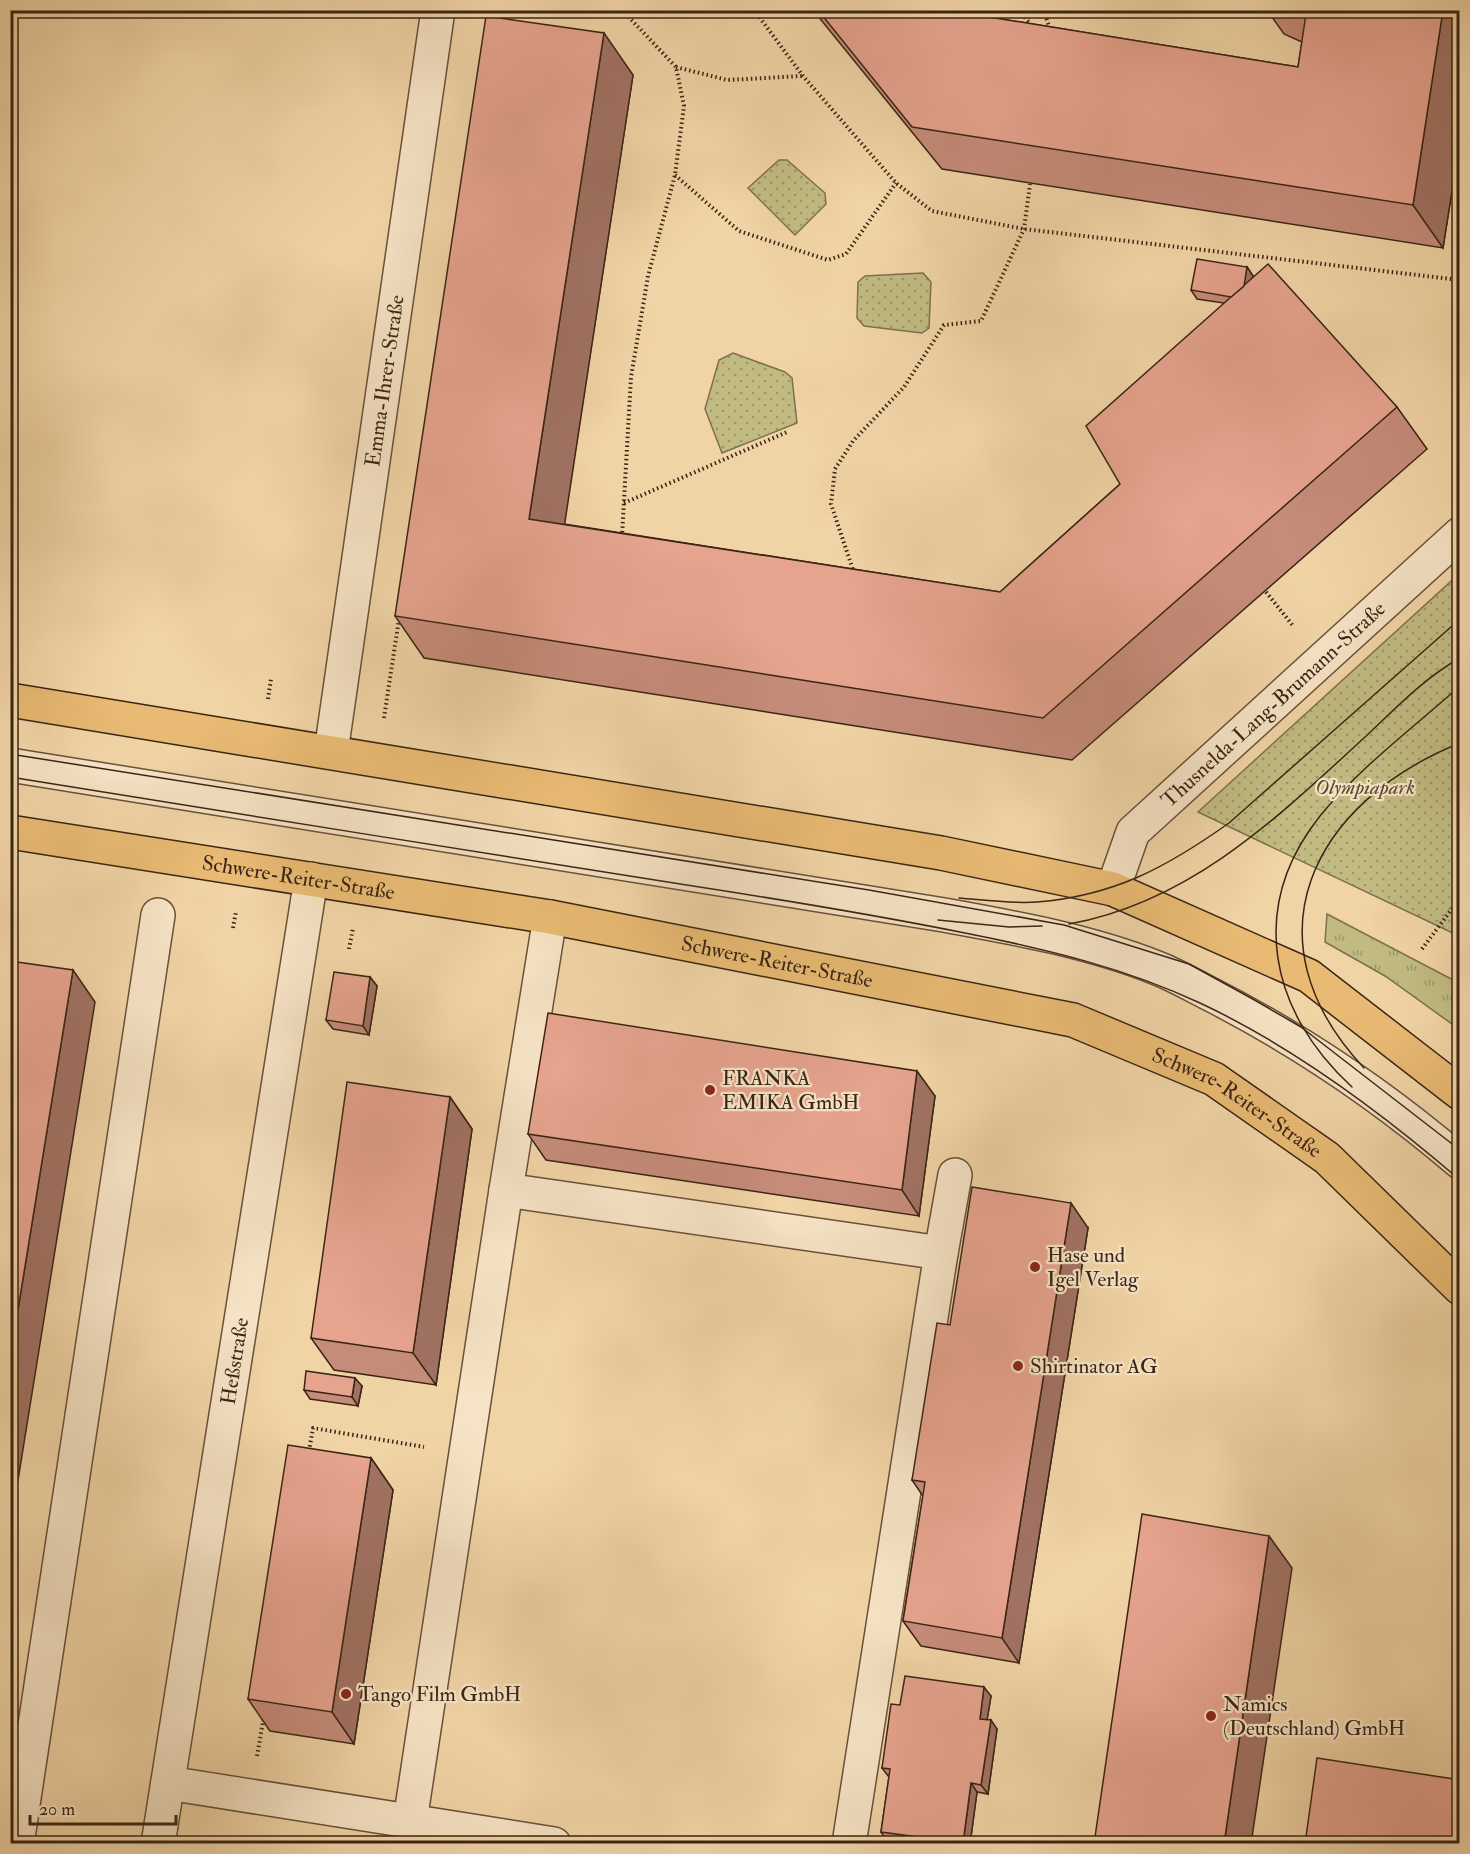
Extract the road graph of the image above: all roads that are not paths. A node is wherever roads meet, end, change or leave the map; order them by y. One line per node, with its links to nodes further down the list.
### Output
1 (438, 10): 4 (street, Emma-Ihrer-Straße)
2 (1460, 534): 8 (street, Thusnelda-Lang-Brumann-Straße)
3 (10, 700): 4 (main road)
4 (331, 752): 8 (main road)
5 (10, 765): 12 (street)
6 (10, 832): 7 (main road, Schwere-Reiter-Straße)
7 (311, 879): 10 (main road, Schwere-Reiter-Straße); 17 (street, Heßstraße)
8 (1113, 889): 11 (main road)
9 (158, 915): 19 (street)
10 (550, 917): 14 (street); 16 (main road, Schwere-Reiter-Straße)
11 (1460, 1094)
12 (1460, 1162)
13 (955, 1175): 15 (street)
14 (506, 1190): 15 (street); 18 (street)
15 (941, 1253): 22 (street)
16 (1460, 1288)
17 (168, 1783): 18 (street); 20 (street, Heßstraße)
18 (410, 1821): 21 (street)
19 (17, 1844)
20 (158, 1844)
21 (554, 1844)
22 (849, 1844)

